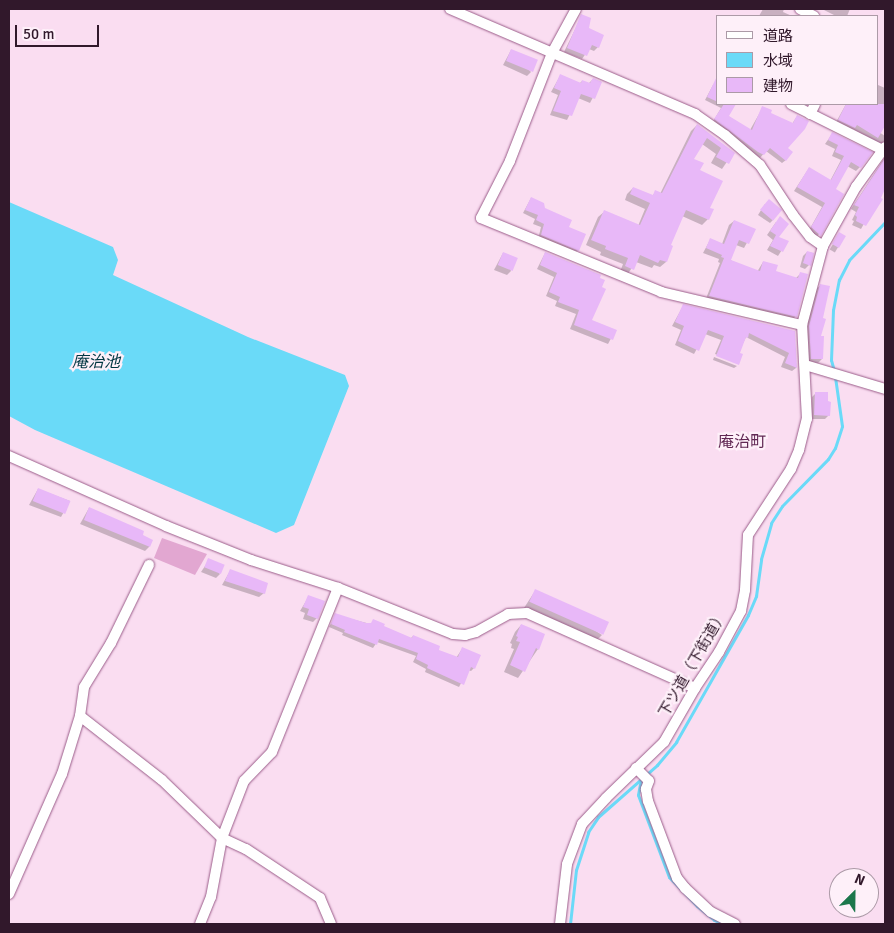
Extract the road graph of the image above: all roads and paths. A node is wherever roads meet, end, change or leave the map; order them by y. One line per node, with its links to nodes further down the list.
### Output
1 (450, 9): 5 (street)
2 (576, 9): 5 (street)
3 (799, 9): 4 (street)
4 (812, 15)
5 (552, 53): 10 (street); 11 (street)
6 (793, 105): 8 (street)
7 (814, 105): 8 (street)
8 (810, 114): 9 (street)
9 (884, 148): 10 (street, 下ツ道（下街道）)
10 (823, 246): 11 (street, 下ツ道（下街道）)
11 (802, 326): 12 (street, 下ツ道（下街道）)
12 (806, 365): 13 (street); 17 (street, 下ツ道（下街道）)
13 (885, 389)
14 (9, 456): 16 (street)
15 (149, 565): 18 (street)
16 (338, 588): 17 (street); 20 (street)
17 (695, 688): 19 (street, 下ツ道（下街道）)
18 (80, 716): 20 (street); 21 (street)
19 (636, 768): 24 (street, 下ツ道（下街道）); 25 (street)
20 (222, 838): 22 (street); 23 (street)
21 (9, 894)
22 (200, 924)
23 (331, 924)
24 (560, 924)
25 (735, 924)

